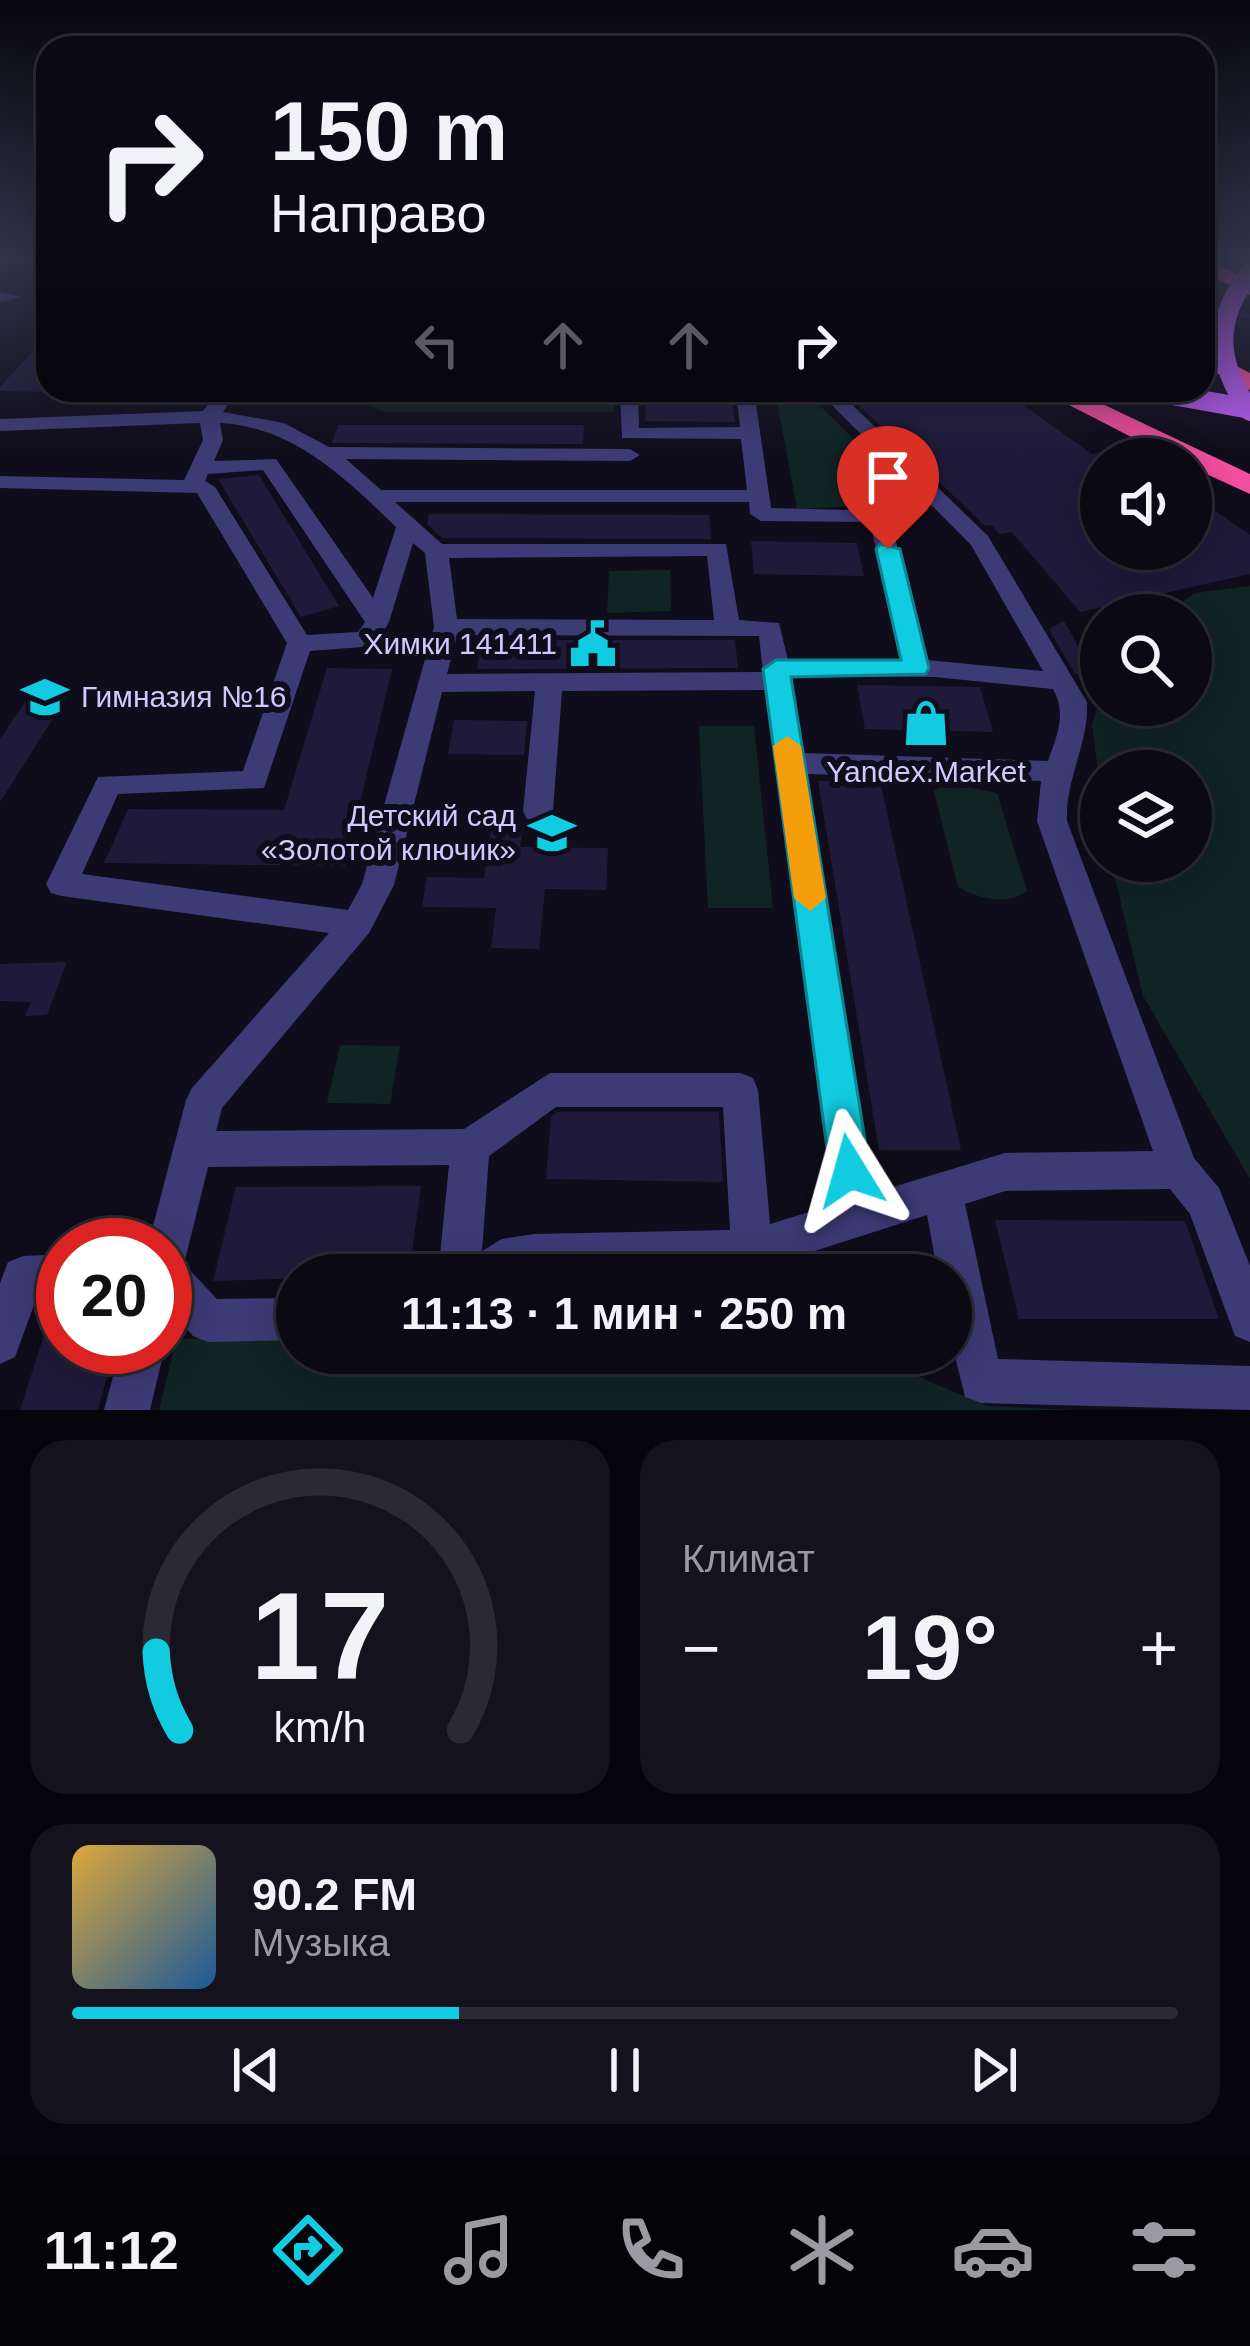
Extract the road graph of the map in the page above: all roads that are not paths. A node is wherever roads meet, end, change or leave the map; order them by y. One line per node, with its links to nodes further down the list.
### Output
1 (1220, 323): 13 (main road, bridge)
2 (1215, 348): 3 (highway)
3 (1250, 361)
4 (1215, 363): 5 (highway)
5 (1250, 383)
6 (1215, 394): 13 (highway)
7 (220, 402): 14 (street)
8 (628, 402): 16 (street)
9 (747, 402): 16 (street)
10 (838, 402): 32 (street)
11 (1078, 402): 21 (highway)
12 (1202, 402): 13 (main road, bridge)
13 (1250, 412)
14 (208, 417): 15 (street); 17 (street); 19 (street)
15 (0, 425)
16 (751, 433): 23 (street)
17 (330, 453): 18 (street); 22 (street)
18 (630, 455)
19 (197, 475): 20 (street); 26 (street); 29 (street)
20 (0, 482)
21 (1250, 485)
22 (379, 496): 23 (street); 24 (street)
23 (759, 496): 30 (street)
24 (407, 527): 25 (street); 26 (street)
25 (436, 551): 27 (street); 28 (street)
26 (377, 622): 29 (street)
27 (446, 627): 28 (street); 34 (street)
28 (727, 628): 31 (street)
29 (300, 643): 38 (street)
30 (916, 668): 31 (street); 32 (street)
31 (777, 675): 33 (street); 35 (street)
32 (1063, 681): 36 (street)
33 (549, 682): 34 (street); 37 (street)
34 (431, 683): 38 (street)
35 (790, 763): 36 (street); 43 (street)
36 (1054, 771): 41 (street)
37 (538, 812)
38 (357, 924): 40 (street)
39 (470, 1147): 40 (street); 45 (street); 46 (street)
40 (193, 1149): 44 (street)
41 (1179, 1170): 42 (street); 51 (street)
42 (942, 1191): 43 (street); 54 (street)
43 (857, 1216): 45 (street)
44 (175, 1218)
45 (752, 1250): 47 (street)
46 (461, 1254)
47 (578, 1254)
48 (36, 1276): 52 (street)
49 (192, 1304): 50 (street)
50 (276, 1319)
51 (1250, 1321)
52 (0, 1342)
53 (136, 1374): 55 (street)
54 (1250, 1388)
55 (127, 1410)

